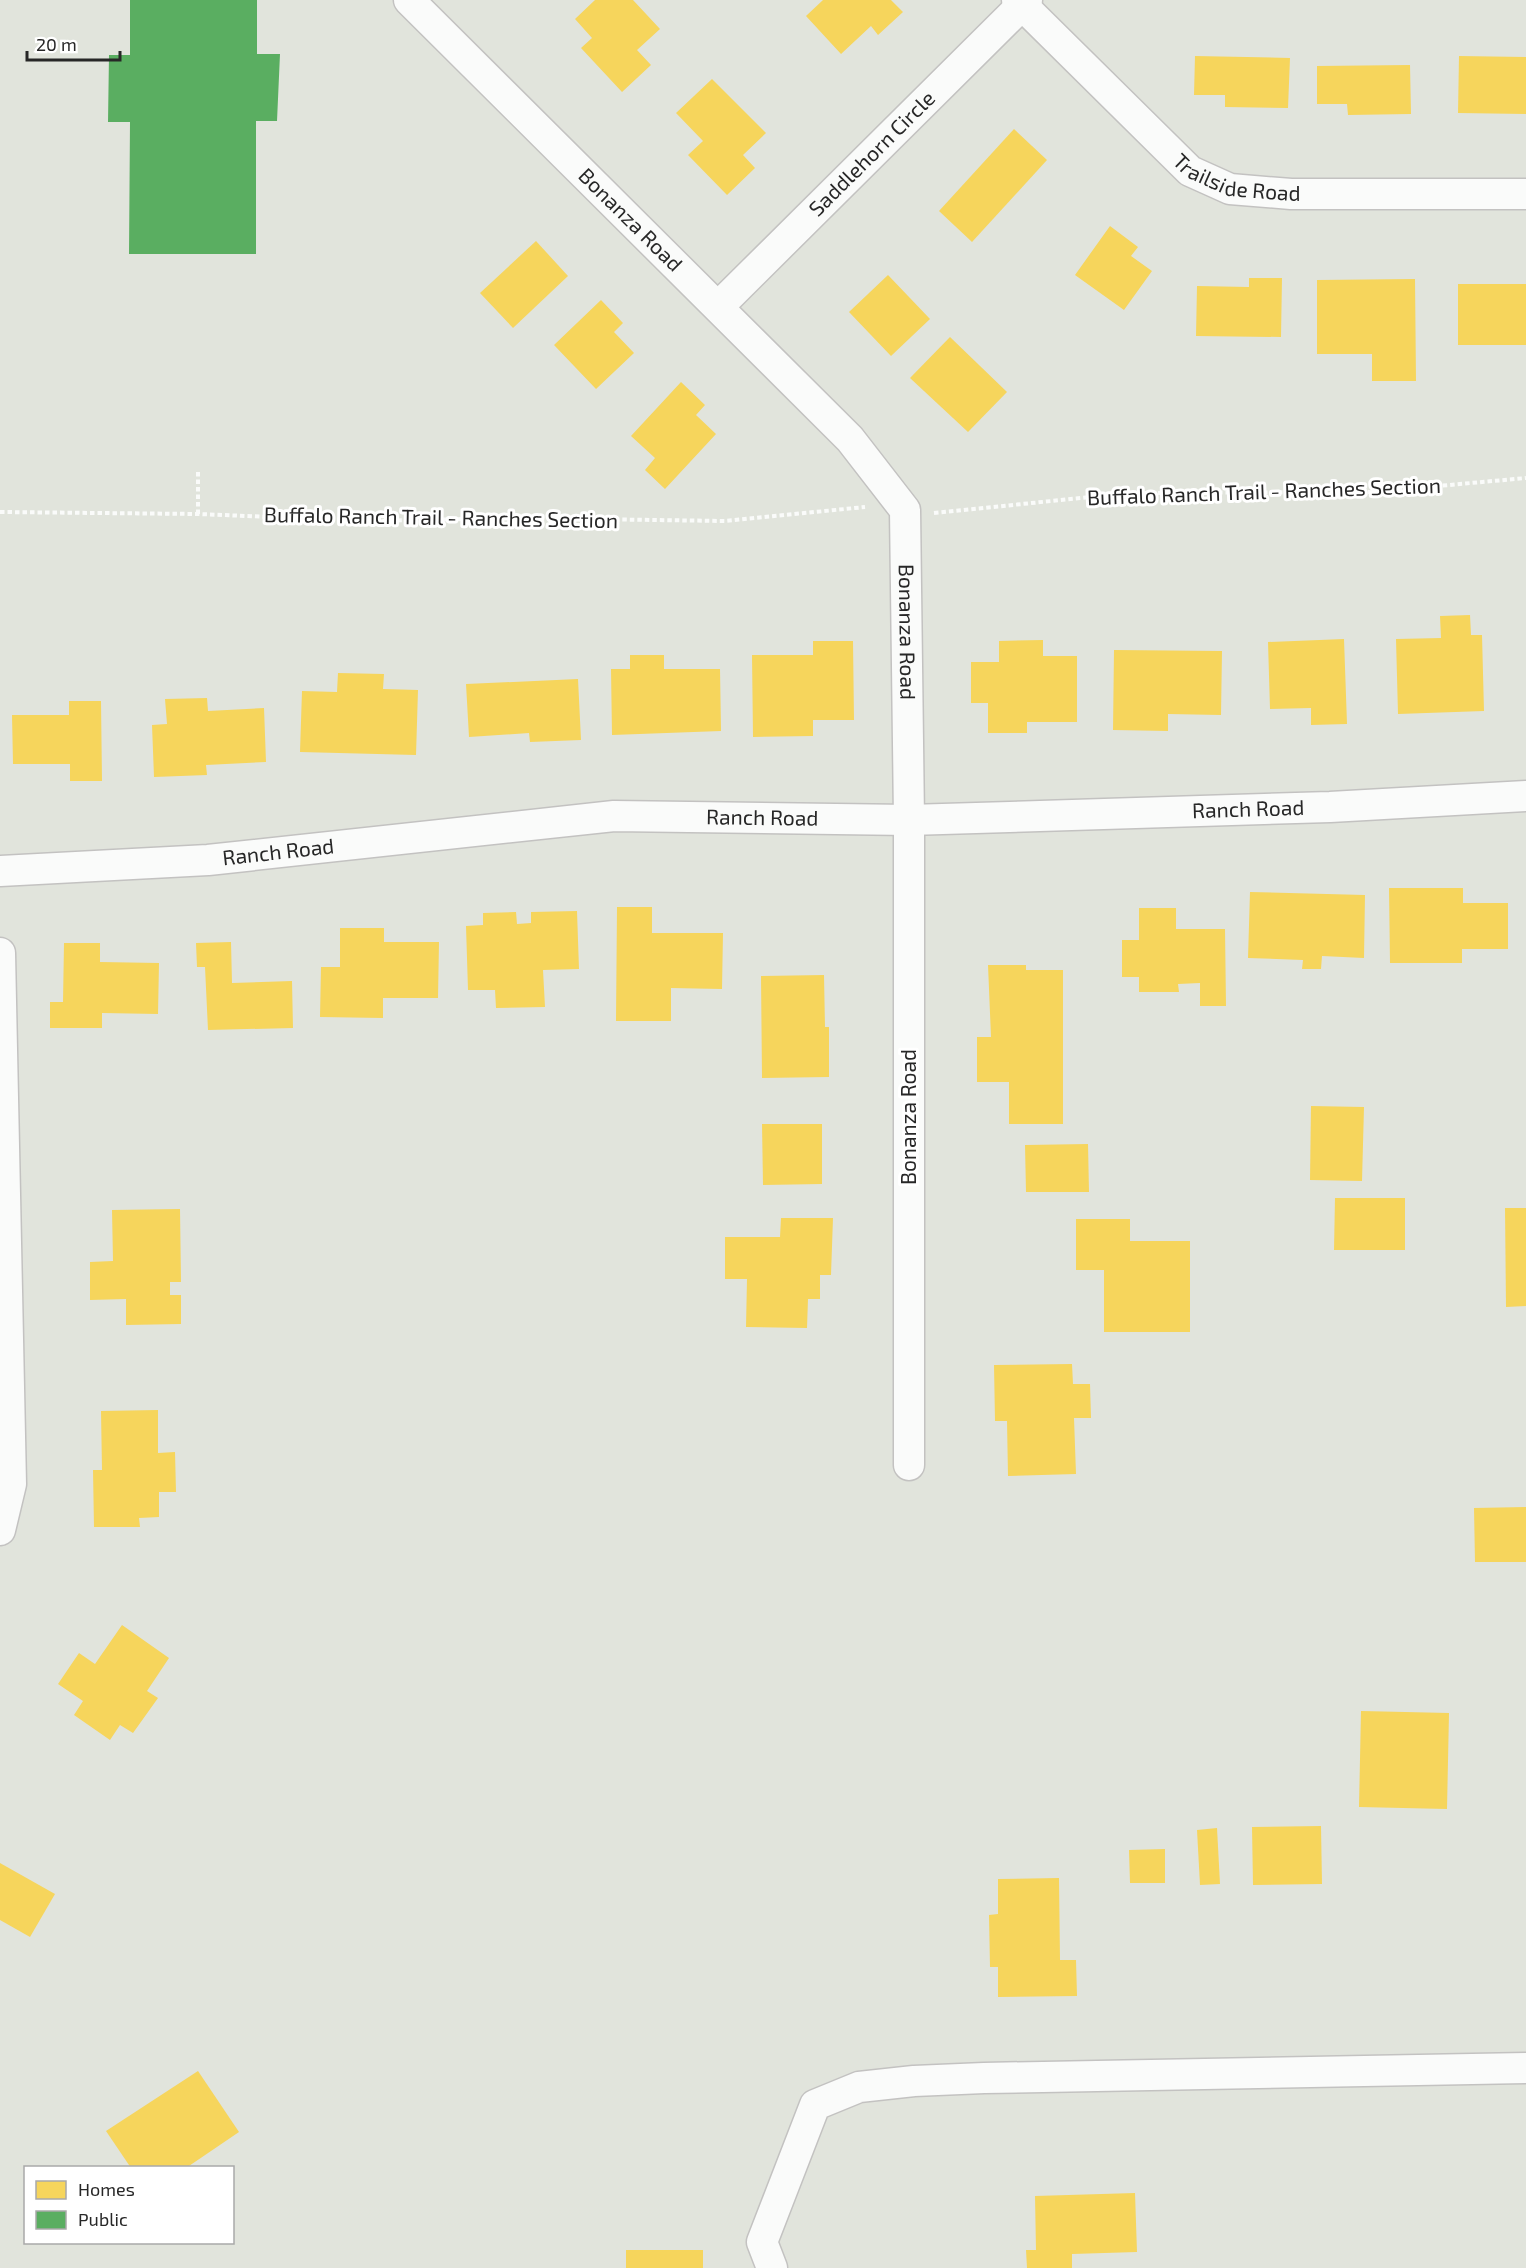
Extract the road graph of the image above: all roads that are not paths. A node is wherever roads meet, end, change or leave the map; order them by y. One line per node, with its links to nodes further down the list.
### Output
1 (409, 0): 4 (street, Bonanza Road)
2 (1022, 2): 3 (street, Trailside Road); 4 (street, Saddlehorn Circle)
3 (1526, 194)
4 (719, 306): 6 (street, Bonanza Road)
5 (1526, 796): 6 (street, Ranch Road)
6 (909, 820): 7 (street, Ranch Road); 9 (street, Bonanza Road)
7 (0, 871)
8 (0, 953): 10 (street)
9 (909, 1464)
10 (0, 1530)
11 (1526, 2068): 12 (street)
12 (772, 2268)

